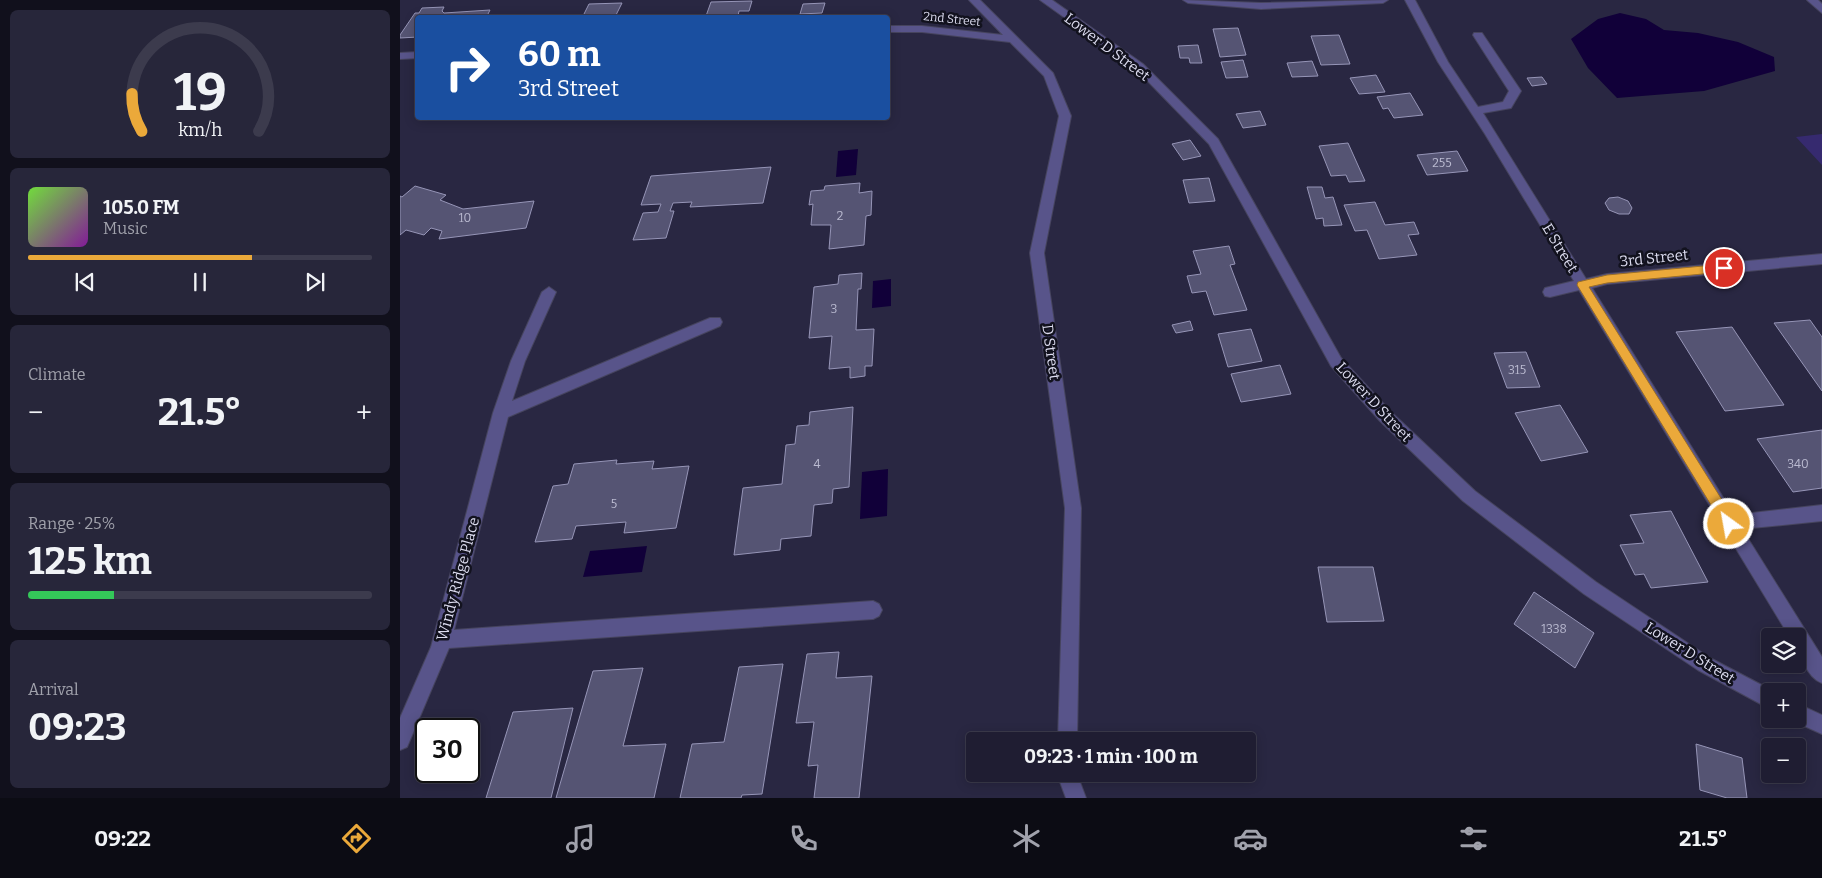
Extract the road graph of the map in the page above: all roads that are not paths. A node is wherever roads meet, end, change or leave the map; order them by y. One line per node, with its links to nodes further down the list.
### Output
1 (974, 0): 10 (street, D Street)
2 (1045, 0): 25 (street, Lower D Street)
3 (1188, 0): 4 (street)
4 (1383, 0)
5 (1410, 0): 13 (street, E Street)
6 (1812, 0): 7 (street)
7 (1822, 10)
8 (890, 29): 10 (street, 2nd Street)
9 (1478, 35): 13 (street)
10 (1014, 39): 28 (street, D Street)
11 (415, 55): 12 (street)
12 (400, 56)
13 (1475, 110): 15 (street, E Street)
14 (1822, 259): 15 (street, 3rd Street)
15 (1582, 285): 17 (street, 3rd Street); 21 (street, E Street)
16 (549, 292): 19 (street, Windy Ridge Place)
17 (1550, 292)
18 (715, 322): 19 (street)
19 (501, 413): 23 (street, Windy Ridge Place)
20 (1822, 513): 21 (street)
21 (1729, 524): 24 (street, E Street)
22 (873, 610): 23 (street)
23 (442, 640): 29 (street, Windy Ridge Place)
24 (1822, 674)
25 (1761, 695)
26 (1806, 718): 27 (street)
27 (1822, 725)
28 (1068, 732)
29 (400, 740)
30 (1070, 782): 31 (street)
31 (1076, 798)

